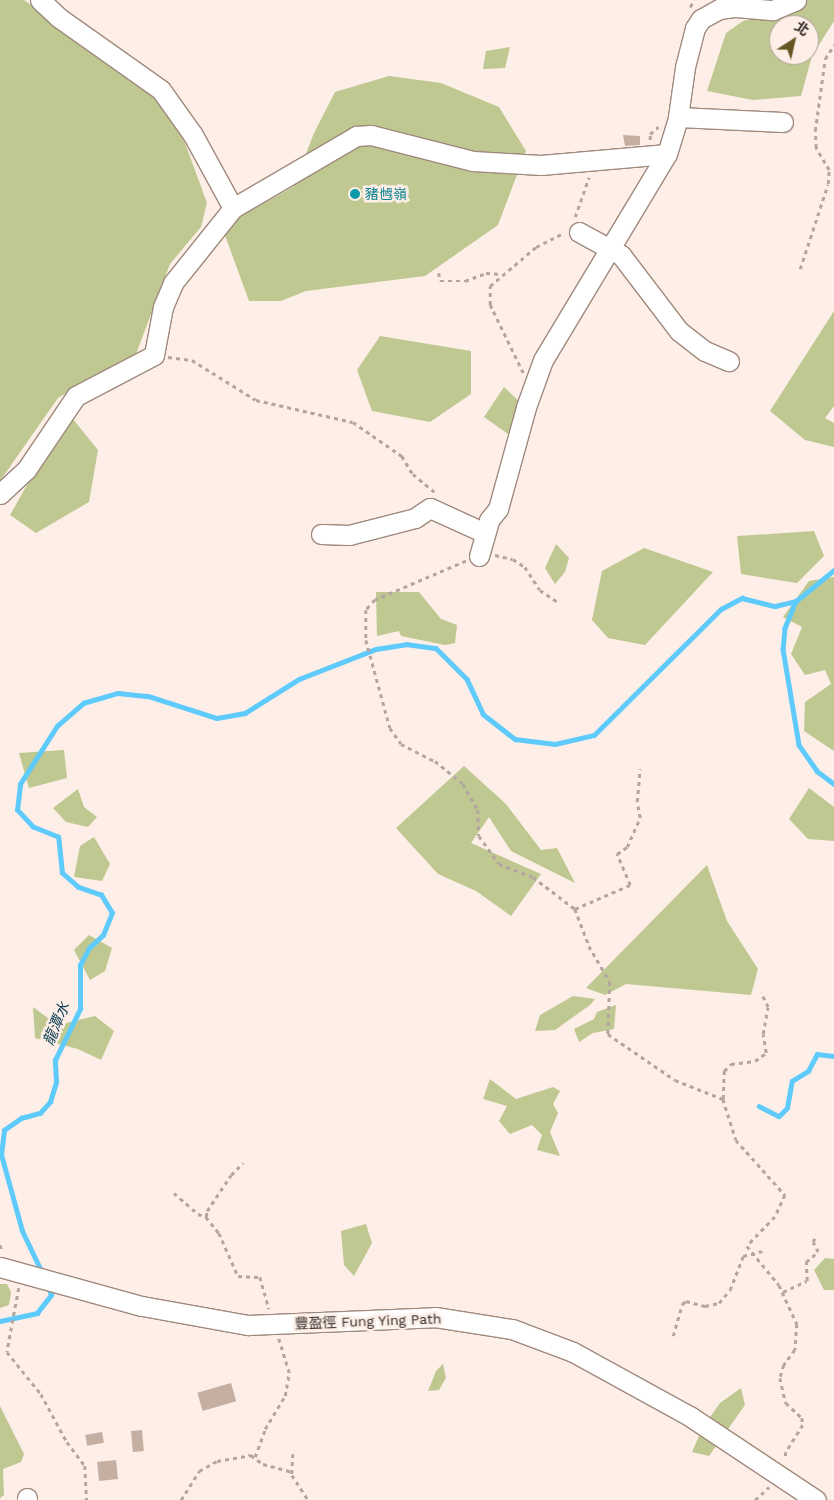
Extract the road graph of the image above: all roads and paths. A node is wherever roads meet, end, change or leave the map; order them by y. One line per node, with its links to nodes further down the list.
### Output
1 (40, 0): 8 (street)
2 (796, 0): 4 (street)
3 (834, 45): 11 (path)
4 (678, 117): 5 (street); 6 (street)
5 (783, 122)
6 (667, 154): 7 (street); 10 (street)
7 (595, 161): 8 (street); 9 (path)
8 (233, 208): 14 (street)
9 (573, 229): 10 (street); 13 (path)
10 (612, 248): 15 (street); 20 (street)
11 (800, 269)
12 (438, 273): 13 (path)
13 (501, 274): 16 (path)
14 (154, 355): 17 (street); 18 (path)
15 (730, 361)
16 (525, 375)
17 (0, 494)
18 (442, 498)
19 (321, 534): 20 (street)
20 (485, 534): 21 (street)
21 (479, 556): 22 (path); 24 (path)
22 (559, 603)
23 (640, 769): 24 (path)
24 (575, 910): 26 (path)
25 (761, 993): 26 (path)
26 (723, 1100): 35 (path)
27 (243, 1163): 29 (path)
28 (174, 1193): 29 (path)
29 (206, 1217): 36 (path)
30 (816, 1235): 35 (path)
31 (0, 1245): 33 (path)
32 (764, 1251): 38 (path)
33 (2, 1261): 34 (street, 豐盈徑 Fung Ying Path)
34 (26, 1281): 44 (path); 48 (street, 豐盈徑 Fung Ying Path)
35 (783, 1292): 41 (path)
36 (270, 1311)
37 (275, 1329): 40 (path)
38 (673, 1336)
39 (293, 1454): 42 (path)
40 (255, 1457): 42 (path); 45 (path)
41 (784, 1465)
42 (292, 1472): 46 (path)
43 (771, 1485): 47 (path)
44 (87, 1500)
45 (181, 1500)
46 (308, 1500)
47 (755, 1500)
48 (816, 1500)

